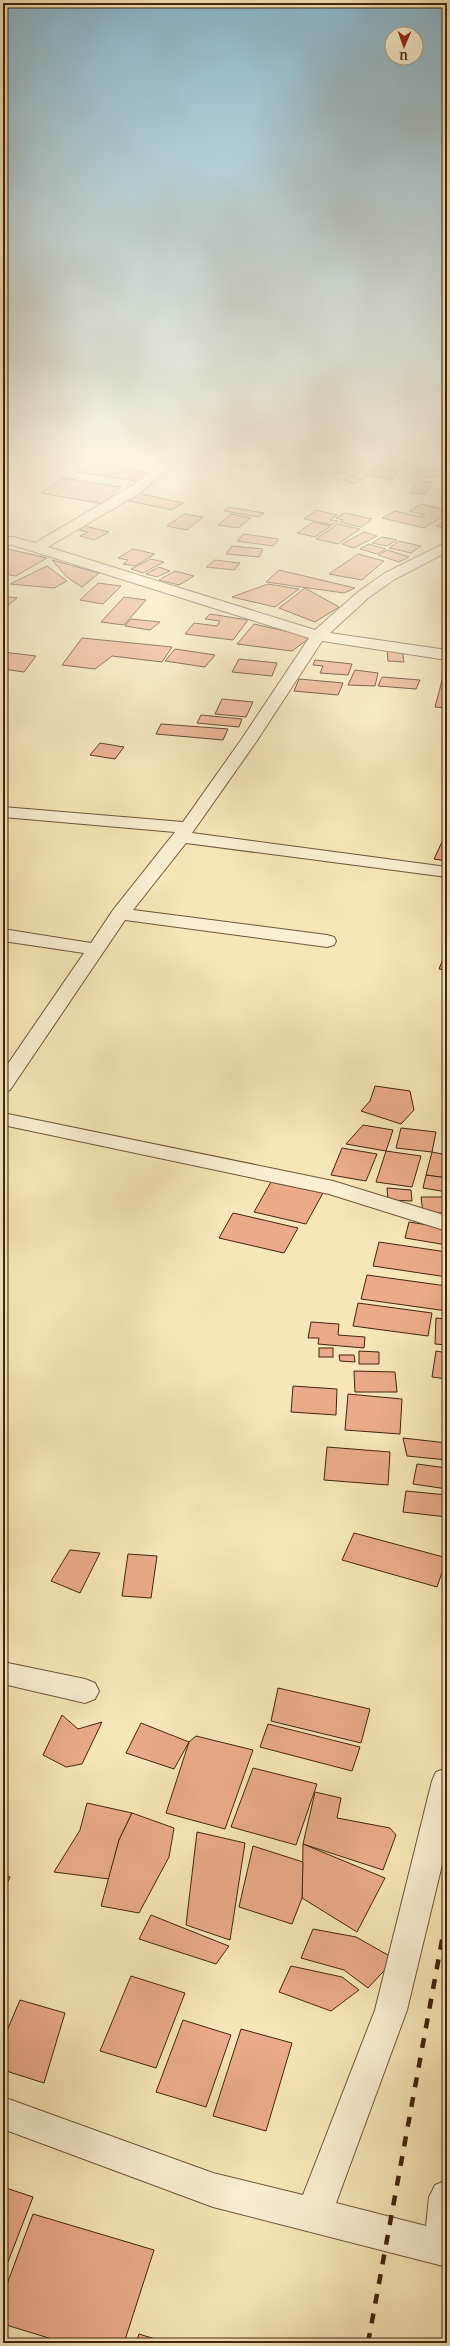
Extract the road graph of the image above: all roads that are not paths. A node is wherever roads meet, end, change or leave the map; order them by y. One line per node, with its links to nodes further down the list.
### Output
1 (112, 571): 3 (street)
2 (399, 571): 3 (street)
3 (318, 636): 4 (street); 6 (street)
4 (447, 655)
5 (3, 812): 6 (street)
6 (184, 833): 7 (street); 8 (street)
7 (447, 872)
8 (120, 914): 10 (street); 11 (street)
9 (3, 935): 11 (street)
10 (328, 941)
11 (96, 949): 12 (street)
12 (3, 1086)
13 (3, 1119): 14 (street)
14 (447, 1224)
15 (3, 1673): 16 (street)
16 (85, 1691)
17 (447, 1781): 20 (street)
18 (3, 2113): 20 (street)
19 (447, 2197): 21 (street)
20 (313, 2216): 21 (street)
21 (444, 2249)

